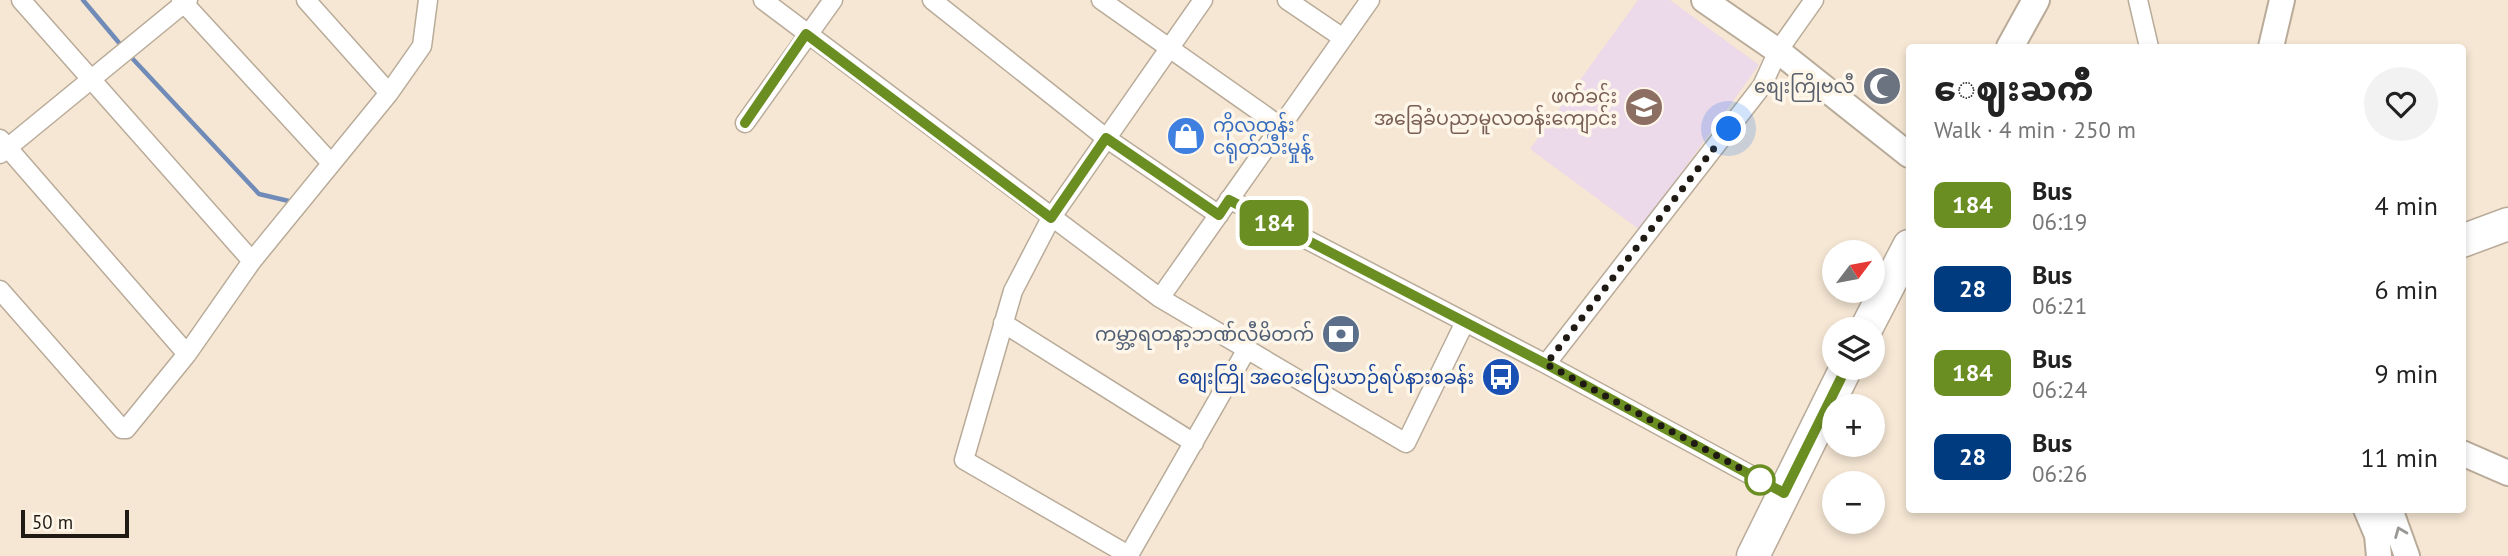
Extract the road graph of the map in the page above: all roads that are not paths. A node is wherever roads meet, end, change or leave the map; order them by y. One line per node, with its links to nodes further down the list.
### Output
1 (22, 0): 24 (street)
2 (306, 0): 25 (street)
3 (428, 0): 25 (street)
4 (763, 0): 17 (street)
5 (833, 0): 17 (street)
6 (932, 0): 28 (street)
7 (1101, 0): 22 (street)
8 (1203, 0): 22 (street)
9 (1287, 0): 18 (street)
10 (1370, 0): 18 (street)
11 (1704, 0): 23 (main road)
12 (1814, 0): 23 (street)
13 (2036, 0): 19 (main road)
14 (2137, 0): 20 (street)
15 (2282, 0): 21 (main road)
16 (185, 1): 24 (street); 31 (street)
17 (806, 34): 26 (street); 33 (street)
18 (1343, 38): 27 (street)
19 (2012, 44)
20 (2148, 44)
21 (2271, 44)
22 (1168, 47): 27 (street); 28 (street)
23 (1778, 51): 30 (main road); 45 (street)
24 (92, 80): 29 (street); 37 (street)
25 (389, 93): 31 (street)
26 (745, 123)
27 (1280, 126): 32 (street)
28 (1106, 138): 32 (street); 33 (street)
29 (3, 147): 44 (street)
30 (1906, 153)
31 (331, 163): 37 (street)
32 (1224, 207): 39 (street); 41 (street)
33 (1051, 218): 39 (street); 42 (street)
34 (2508, 224): 35 (highway)
35 (2466, 240)
36 (1906, 252): 40 (highway)
37 (252, 261): 44 (street)
38 (0, 290): 44 (street)
39 (1160, 298): 43 (street)
40 (1872, 317)
41 (1465, 322): 43 (street); 45 (street)
42 (1003, 323): 47 (street); 53 (street)
43 (1247, 349): 47 (street)
44 (187, 354)
45 (1546, 364): 50 (street)
46 (1840, 380): 50 (highway)
47 (1194, 443): 53 (street)
48 (2466, 455): 49 (main road)
49 (2508, 473)
50 (1784, 493): 54 (highway)
51 (2368, 513): 55 (main road)
52 (2391, 513): 56 (main road, one-way to 52)
53 (1129, 556)
54 (1753, 556)
55 (2379, 556)
56 (2407, 556)

